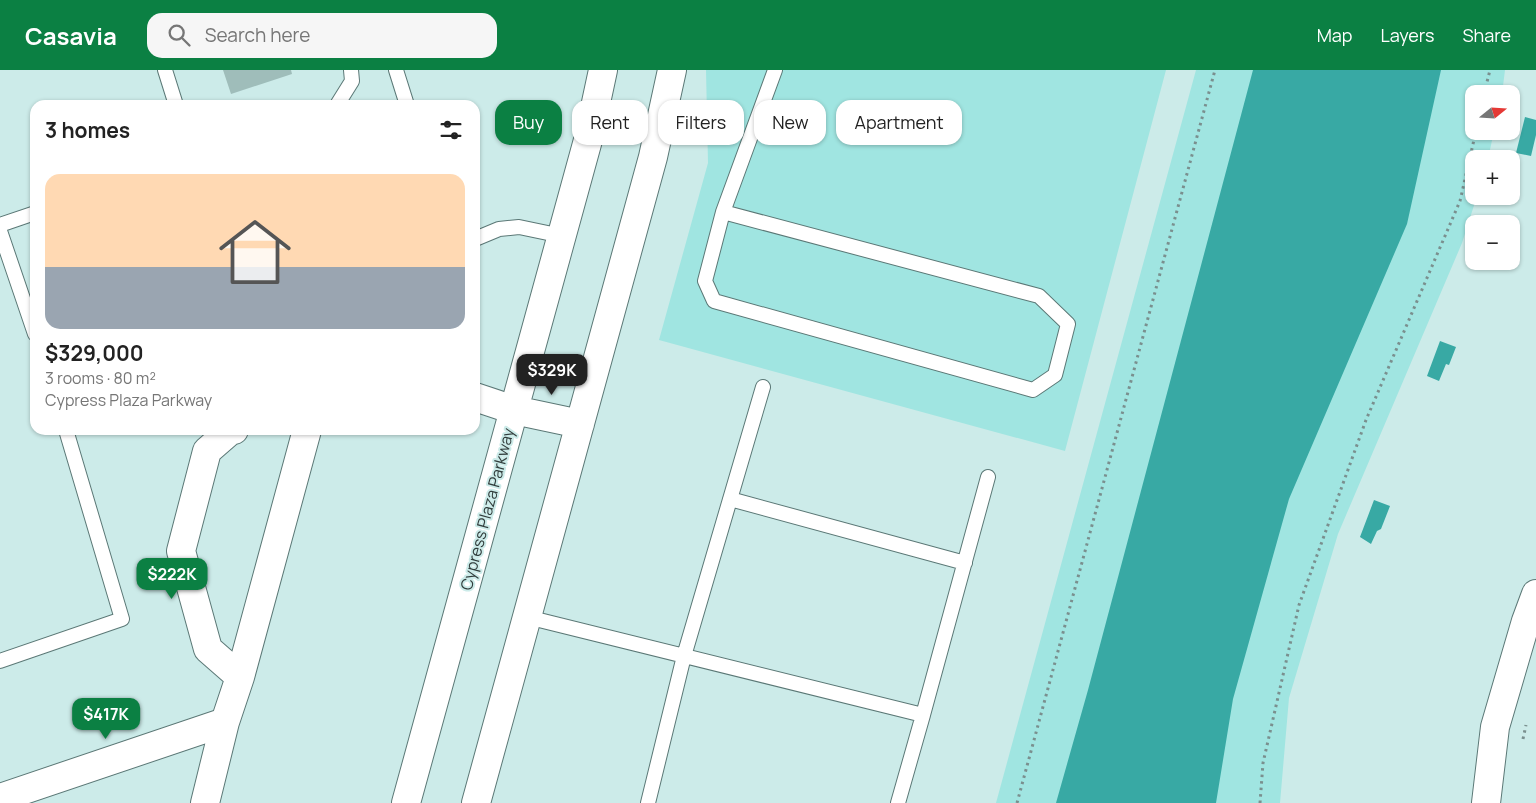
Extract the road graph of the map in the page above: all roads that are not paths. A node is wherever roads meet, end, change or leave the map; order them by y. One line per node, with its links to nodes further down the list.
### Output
1 (164, 70): 7 (lane)
2 (351, 70): 8 (lane)
3 (396, 70): 9 (lane)
4 (603, 70): 14 (street, Cypress Plaza Parkway)
5 (672, 70): 20 (street)
6 (776, 70): 10 (lane)
7 (174, 100)
8 (340, 100)
9 (406, 100)
10 (723, 212): 10 (lane)
11 (30, 215): 12 (lane)
12 (0, 225)
13 (0, 231): 16 (lane)
14 (562, 236): 15 (lane); 19 (street, Cypress Plaza Parkway)
15 (480, 237)
16 (30, 319)
17 (763, 386): 25 (lane)
18 (480, 399): 19 (street)
19 (514, 410): 20 (street); 36 (street, Cypress Plaza Parkway)
20 (580, 424): 28 (street)
21 (67, 435): 30 (lane)
22 (228, 435): 31 (street)
23 (305, 435): 31 (street)
24 (988, 477): 26 (lane)
25 (730, 499): 26 (lane); 29 (lane)
26 (965, 563): 32 (lane)
27 (1536, 594): 40 (street)
28 (527, 617): 29 (lane); 37 (street)
29 (684, 656): 32 (lane); 38 (lane)
30 (0, 661)
31 (240, 677): 33 (street)
32 (923, 715): 39 (lane)
33 (225, 722): 34 (street); 35 (street)
34 (0, 798)
35 (205, 803)
36 (406, 803)
37 (476, 803)
38 (648, 803)
39 (898, 803)
40 (1486, 803)

